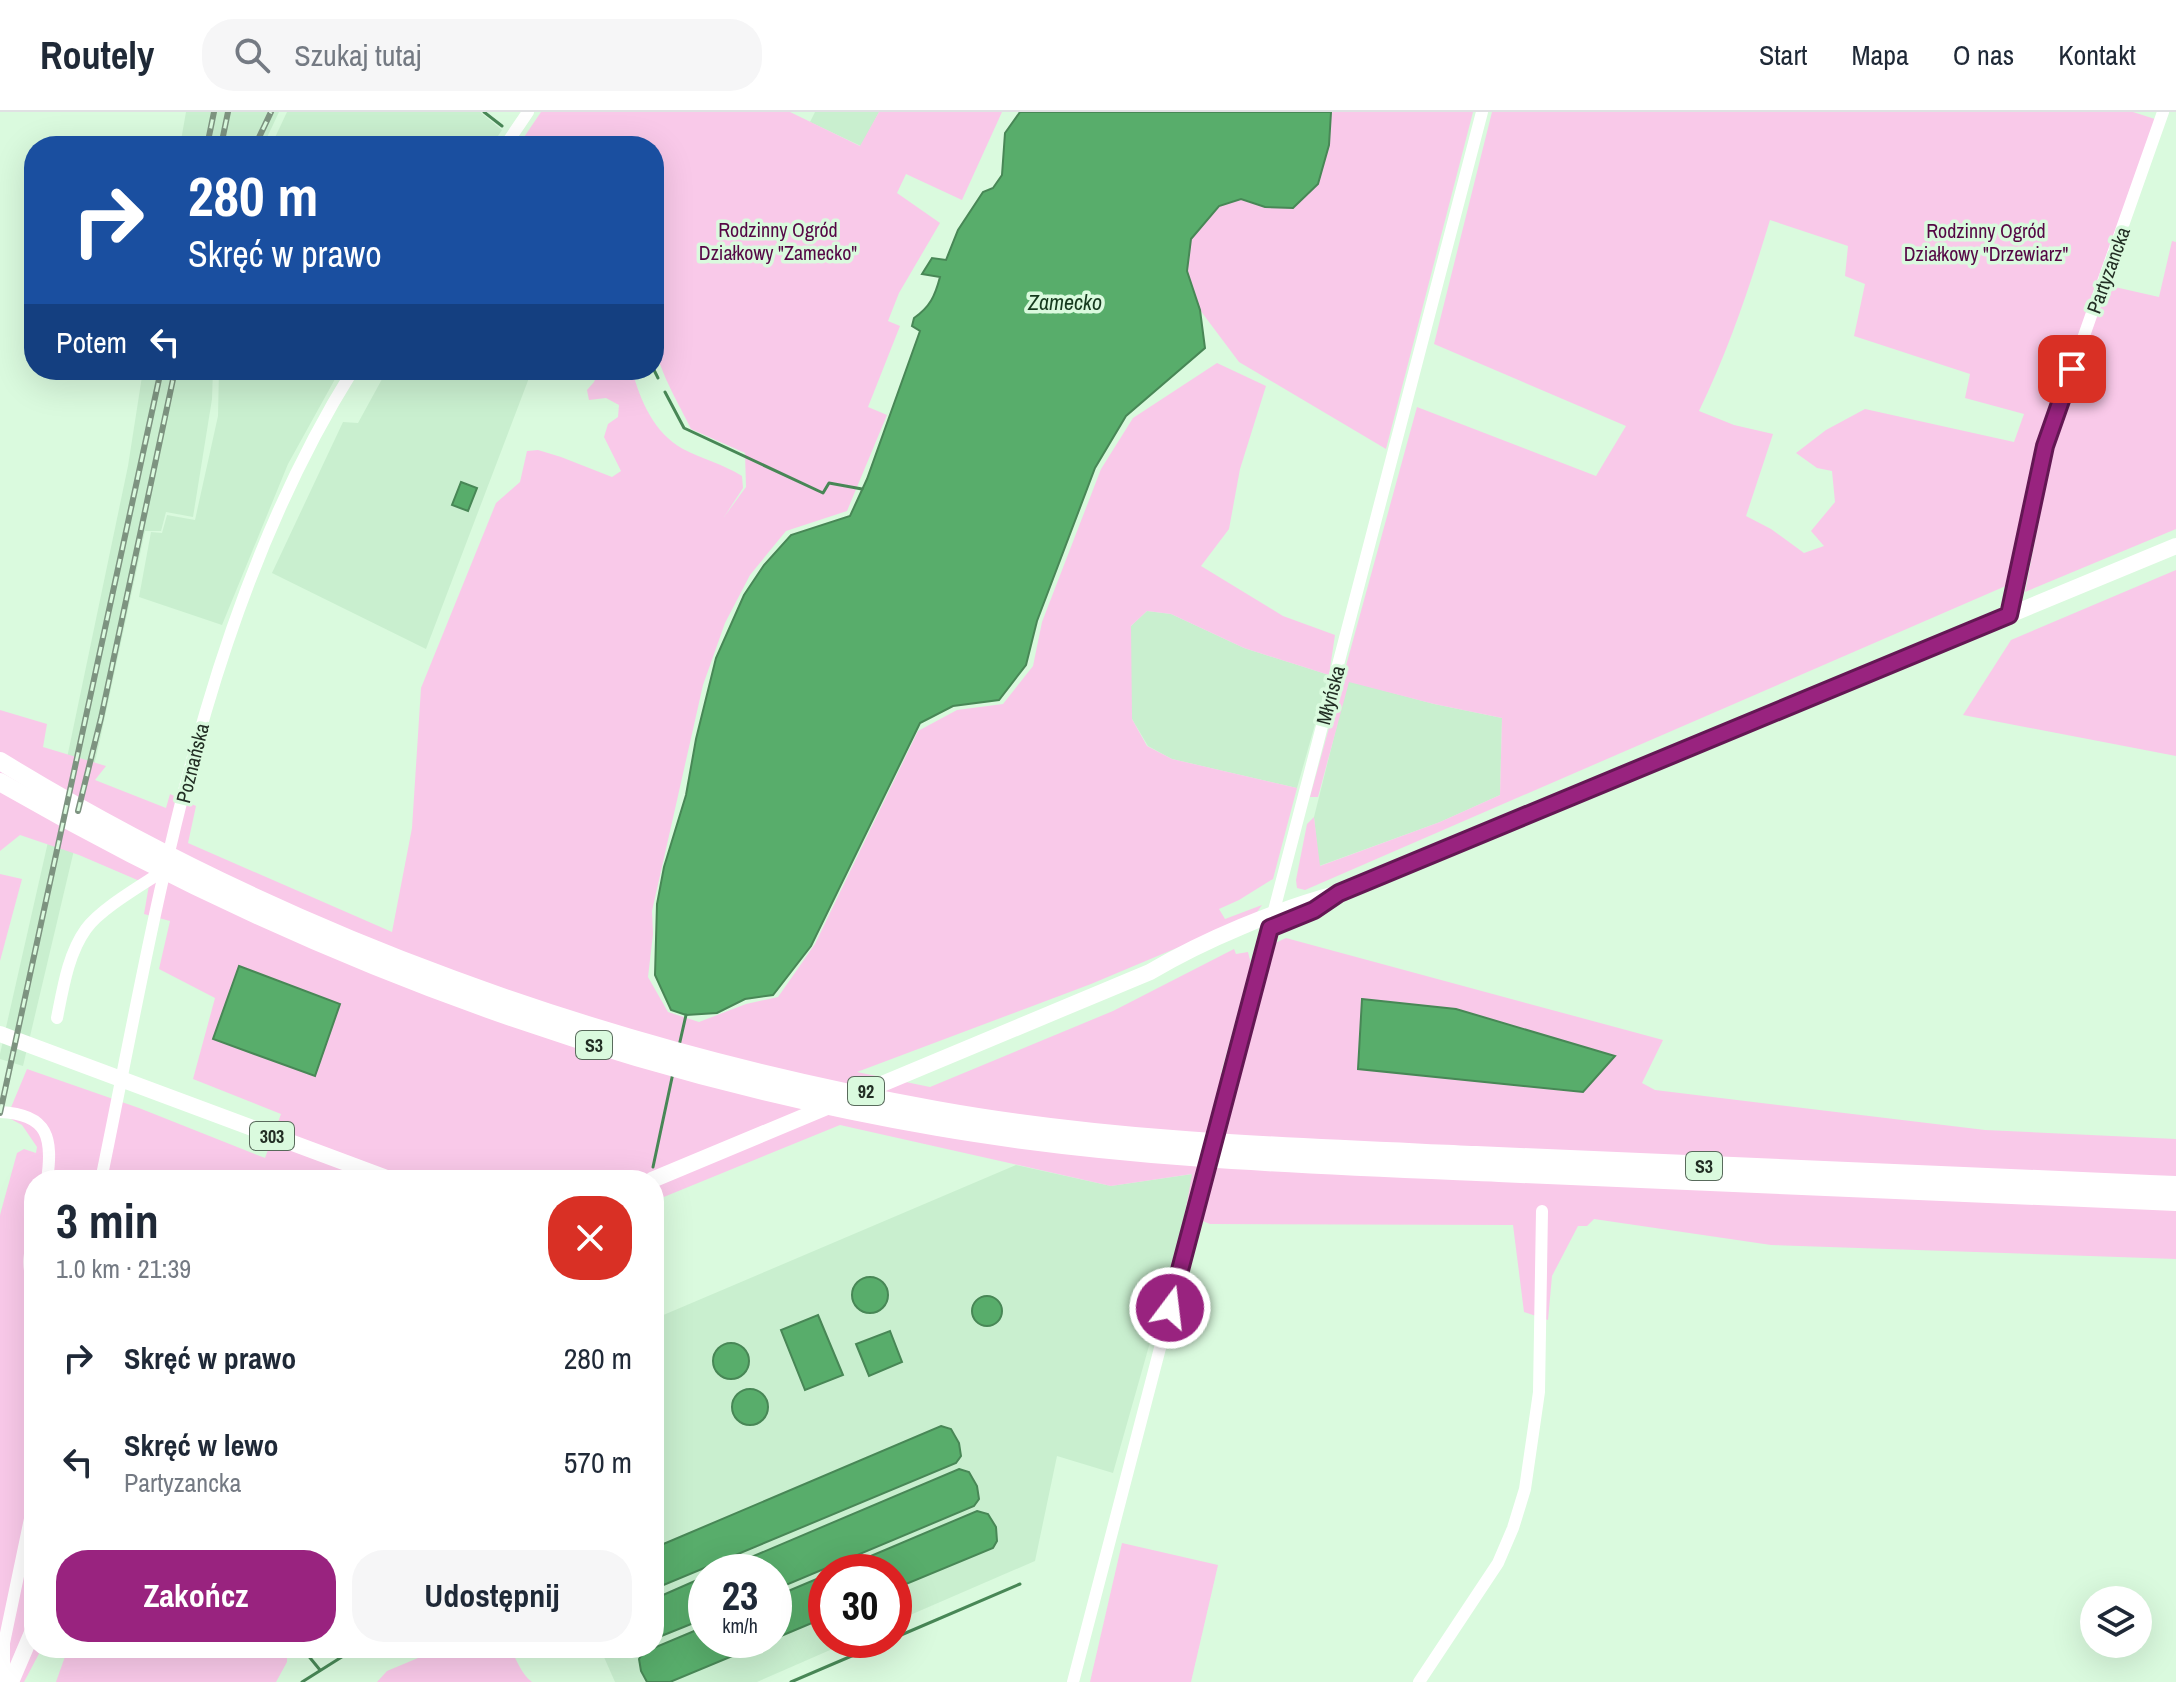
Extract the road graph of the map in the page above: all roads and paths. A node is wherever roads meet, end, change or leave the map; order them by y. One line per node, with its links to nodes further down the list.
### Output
1 (528, 112): 4 (street)
2 (1482, 112): 10 (street, Młyńska)
3 (2163, 112): 7 (street, Partyzancka)
4 (512, 136)
5 (347, 380): 9 (street, Poznańska)
6 (2176, 546): 7 (main road, 92)
7 (2009, 615): 10 (main road, 92)
8 (3, 770): 14 (highway, S3)
9 (166, 869): 11 (street); 16 (street, Poznańska)
10 (1272, 922): 18 (main road, 92); 26 (street, Młyńska)
11 (57, 1018)
12 (0, 1034): 17 (main road, 303)
13 (0, 1112): 15 (street)
14 (1232, 1153): 19 (highway, S3); 20 (highway, S3)
15 (48, 1170)
16 (103, 1170)
17 (365, 1170)
18 (664, 1175)
19 (2176, 1185)
20 (2176, 1202)
21 (1542, 1211): 27 (street)
22 (24, 1547): 24 (street)
23 (24, 1651): 25 (main road)
24 (4, 1682)
25 (11, 1682)
26 (1073, 1682)
27 (1419, 1682)

